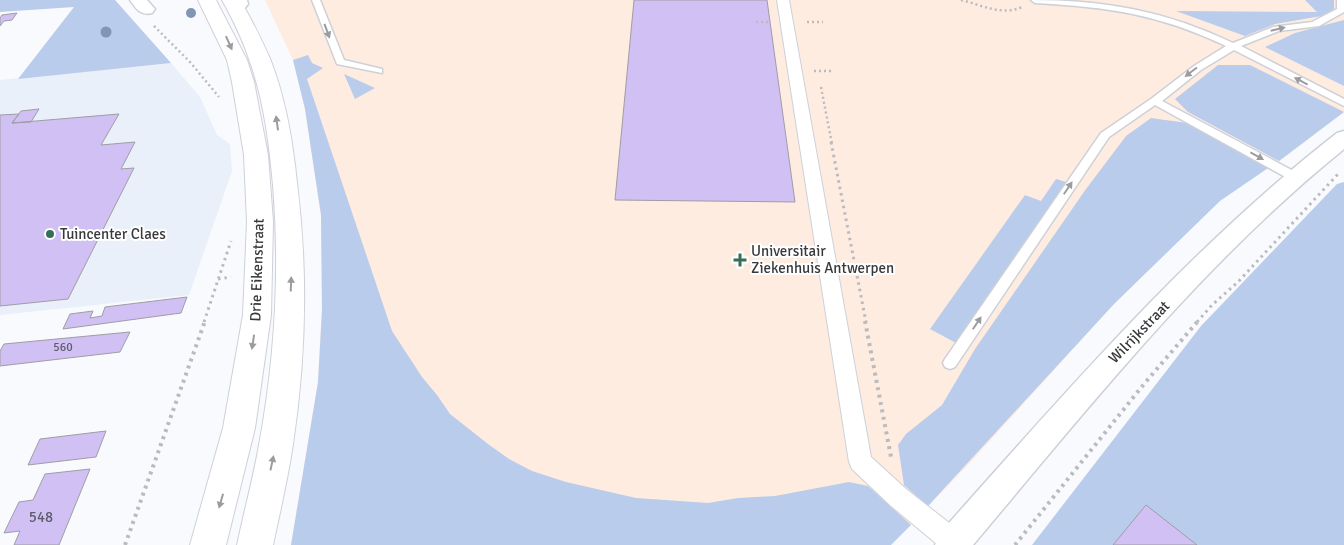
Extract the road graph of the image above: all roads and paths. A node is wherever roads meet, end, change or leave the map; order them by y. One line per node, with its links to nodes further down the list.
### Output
1 (207, 0): 22 (street, Drie Eikenstraat, one-way to 22)
2 (316, 0): 14 (lane, one-way to 14)
3 (783, 0): 25 (street)
4 (961, 0): 9 (path)
5 (1035, 0): 12 (lane)
6 (1341, 0): 12 (lane, one-way to 6)
7 (237, 4): 21 (street, Drie Eikenstraat, one-way to 7)
8 (142, 5): 15 (path)
9 (1024, 5)
10 (807, 16): 11 (path)
11 (808, 22)
12 (1232, 46): 16 (lane, one-way to 16); 17 (lane, one-way to 12)
13 (816, 61): 25 (path)
14 (379, 71)
15 (223, 101)
16 (1155, 101): 20 (lane, one-way to 20); 24 (lane, one-way to 16)
17 (1344, 103)
18 (1344, 138): 20 (street, Wilrijkstraat)
19 (1340, 172): 30 (path)
20 (1295, 177): 26 (street, Wilrijkstraat)
21 (288, 206): 22 (street); 29 (street, Drie Eikenstraat, one-way to 21)
22 (260, 222): 28 (street, Drie Eikenstraat, one-way to 28)
23 (232, 236): 27 (path)
24 (950, 364)
25 (898, 497): 26 (street)
26 (954, 544)
27 (125, 545)
28 (208, 545)
29 (255, 545)
30 (1016, 545)

